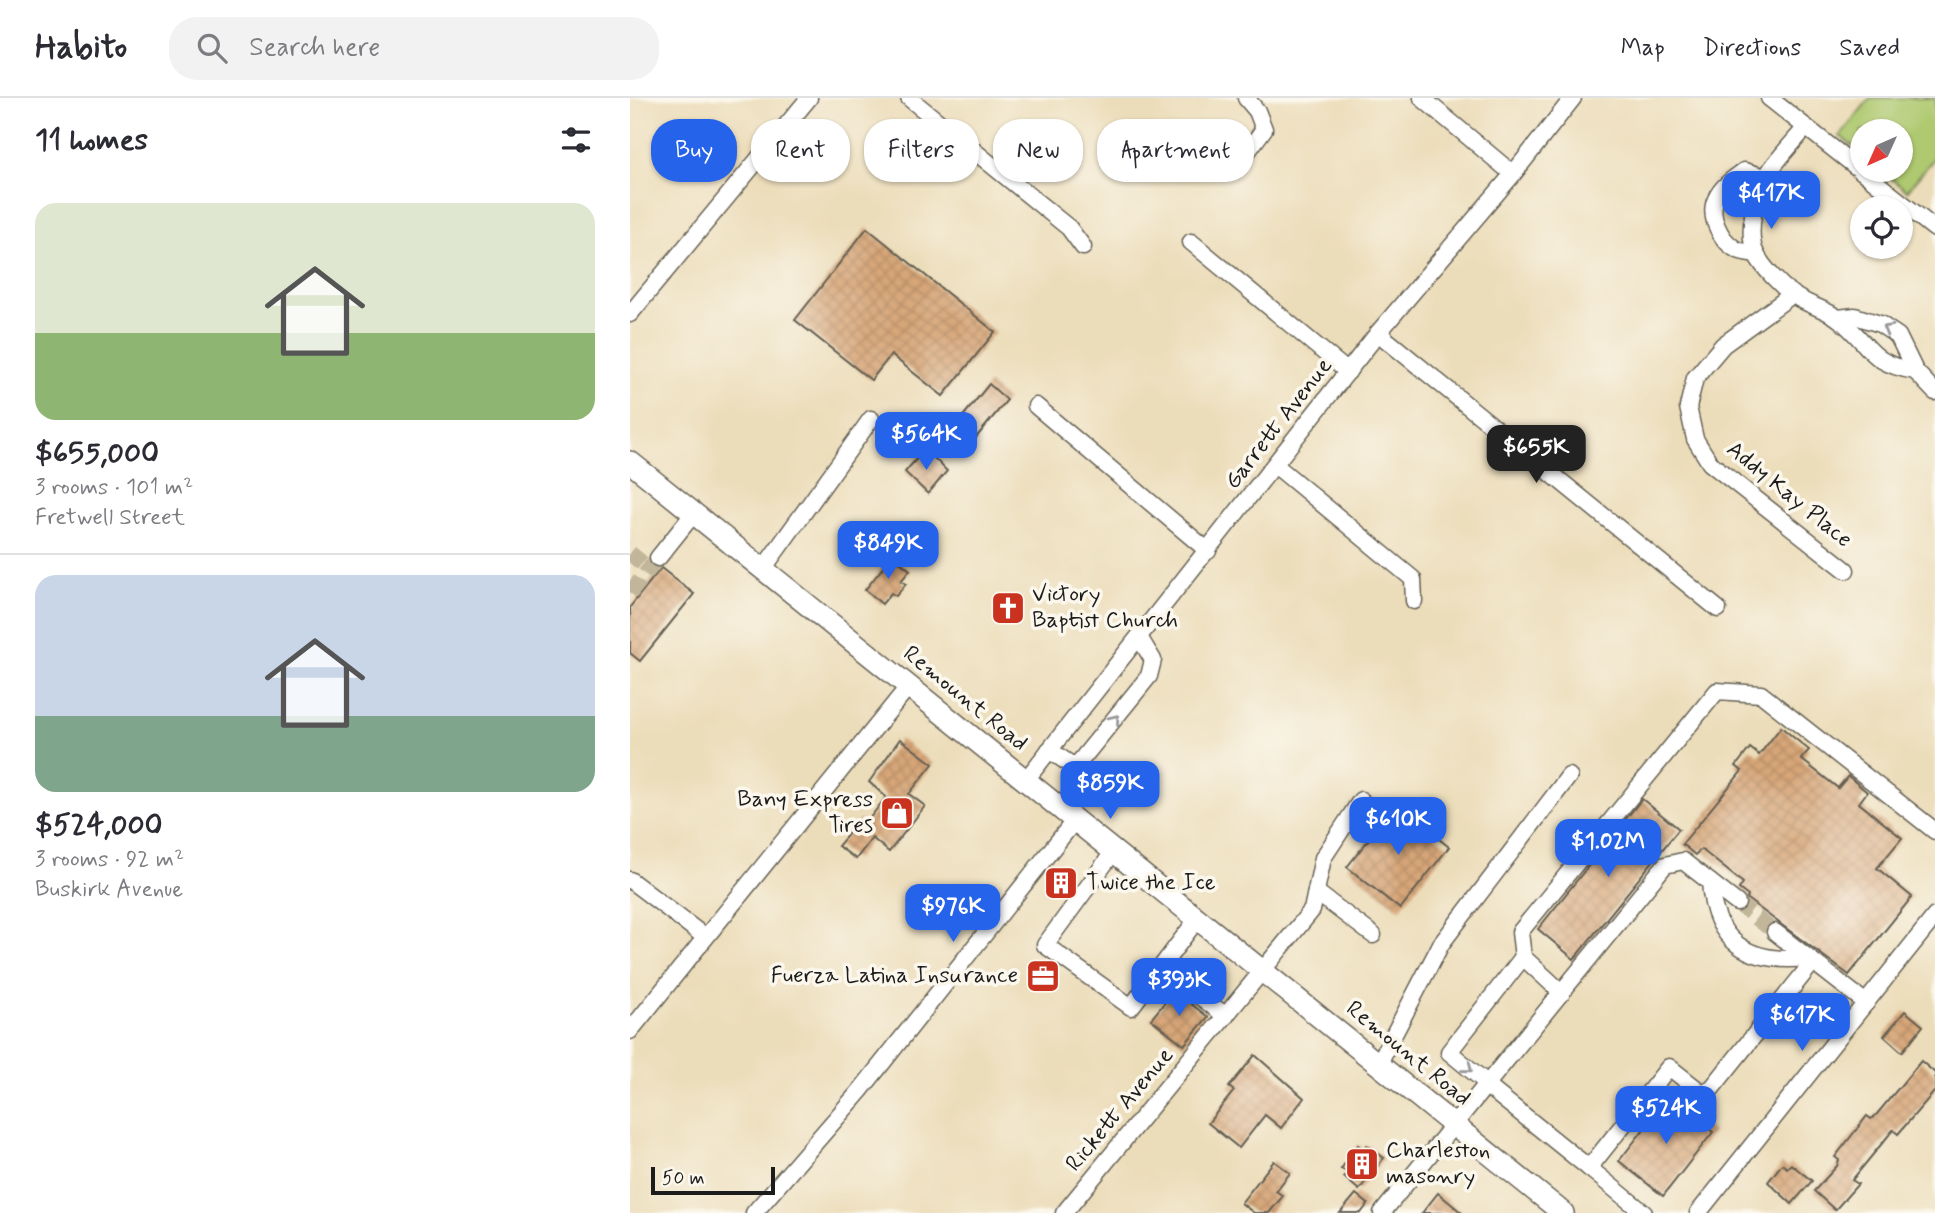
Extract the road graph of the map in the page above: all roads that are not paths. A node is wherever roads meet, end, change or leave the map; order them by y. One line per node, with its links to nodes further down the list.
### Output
1 (809, 98): 16 (street)
2 (909, 98): 13 (street)
3 (1246, 98): 8 (street)
4 (1422, 98): 9 (street)
5 (1573, 98): 9 (street, Garrett Avenue)
6 (1769, 98): 7 (street)
7 (1807, 127): 10 (street); 11 (street)
8 (1254, 143)
9 (1513, 174): 18 (street, Garrett Avenue)
10 (1765, 177): 14 (street); 14 (street)
11 (1935, 229)
12 (1191, 242): 20 (street)
13 (1083, 247)
14 (1756, 254): 15 (street)
15 (1793, 295): 17 (street); 30 (street, Addy Kay Place)
16 (630, 314)
17 (1838, 318): 19 (street); 19 (street, one-way to 17)
18 (1378, 333): 20 (street, Garrett Avenue); 32 (street)
19 (1915, 371): 21 (street)
20 (1348, 372): 24 (street, Garrett Avenue)
21 (1935, 392)
22 (1036, 405): 27 (street)
23 (871, 419): 29 (street)
24 (1275, 465): 27 (street, Garrett Avenue); 31 (street)
25 (633, 471): 26 (main road, Remount Road)
26 (694, 513): 28 (street); 29 (main road, Remount Road)
27 (1208, 551): 33 (street, Garrett Avenue)
28 (658, 558)
29 (762, 569): 34 (main road, Remount Road)
30 (1846, 570)
31 (1414, 601)
32 (1718, 609)
33 (1139, 637): 35 (street, Garrett Avenue); 35 (street, one-way to 33)
34 (908, 687): 37 (main road, Remount Road); 50 (street)
35 (1049, 750): 37 (street, Garrett Avenue)
36 (1569, 776): 59 (street)
37 (1025, 781): 39 (main road, Remount Road)
38 (1361, 800): 44 (street, Rickett Avenue)
39 (1075, 820): 41 (main road, Remount Road); 63 (street)
40 (1935, 831): 51 (street)
41 (1114, 851): 47 (main road, Remount Road); 53 (street)
42 (630, 880): 50 (street)
43 (1710, 882): 45 (street); 52 (street); 55 (street)
44 (1316, 892): 49 (street); 54 (street, Rickett Avenue)
45 (1737, 904)
46 (1935, 916): 56 (street)
47 (1198, 918): 53 (street); 54 (main road, Remount Road)
48 (1775, 932): 52 (street)
49 (1373, 935)
50 (705, 937): 58 (street)
51 (1523, 957): 55 (street); 60 (street, one-way to 60)
52 (1810, 960): 56 (street); 62 (street)
53 (1161, 967): 57 (street)
54 (1263, 970): 57 (street, Rickett Avenue); 59 (main road, Remount Road)
55 (1562, 993): 60 (street)
56 (1866, 1003): 68 (street)
57 (1226, 1016): 64 (street, Rickett Avenue)
58 (630, 1031)
59 (1379, 1063): 61 (main road, Remount Road)
60 (1487, 1085): 61 (street); 62 (street)
61 (1455, 1126): 65 (street); 66 (main road, Remount Road)
62 (1589, 1168): 67 (street)
63 (754, 1213)
64 (1064, 1213)
65 (1382, 1213)
66 (1563, 1213)
67 (1644, 1213)
68 (1698, 1213)

